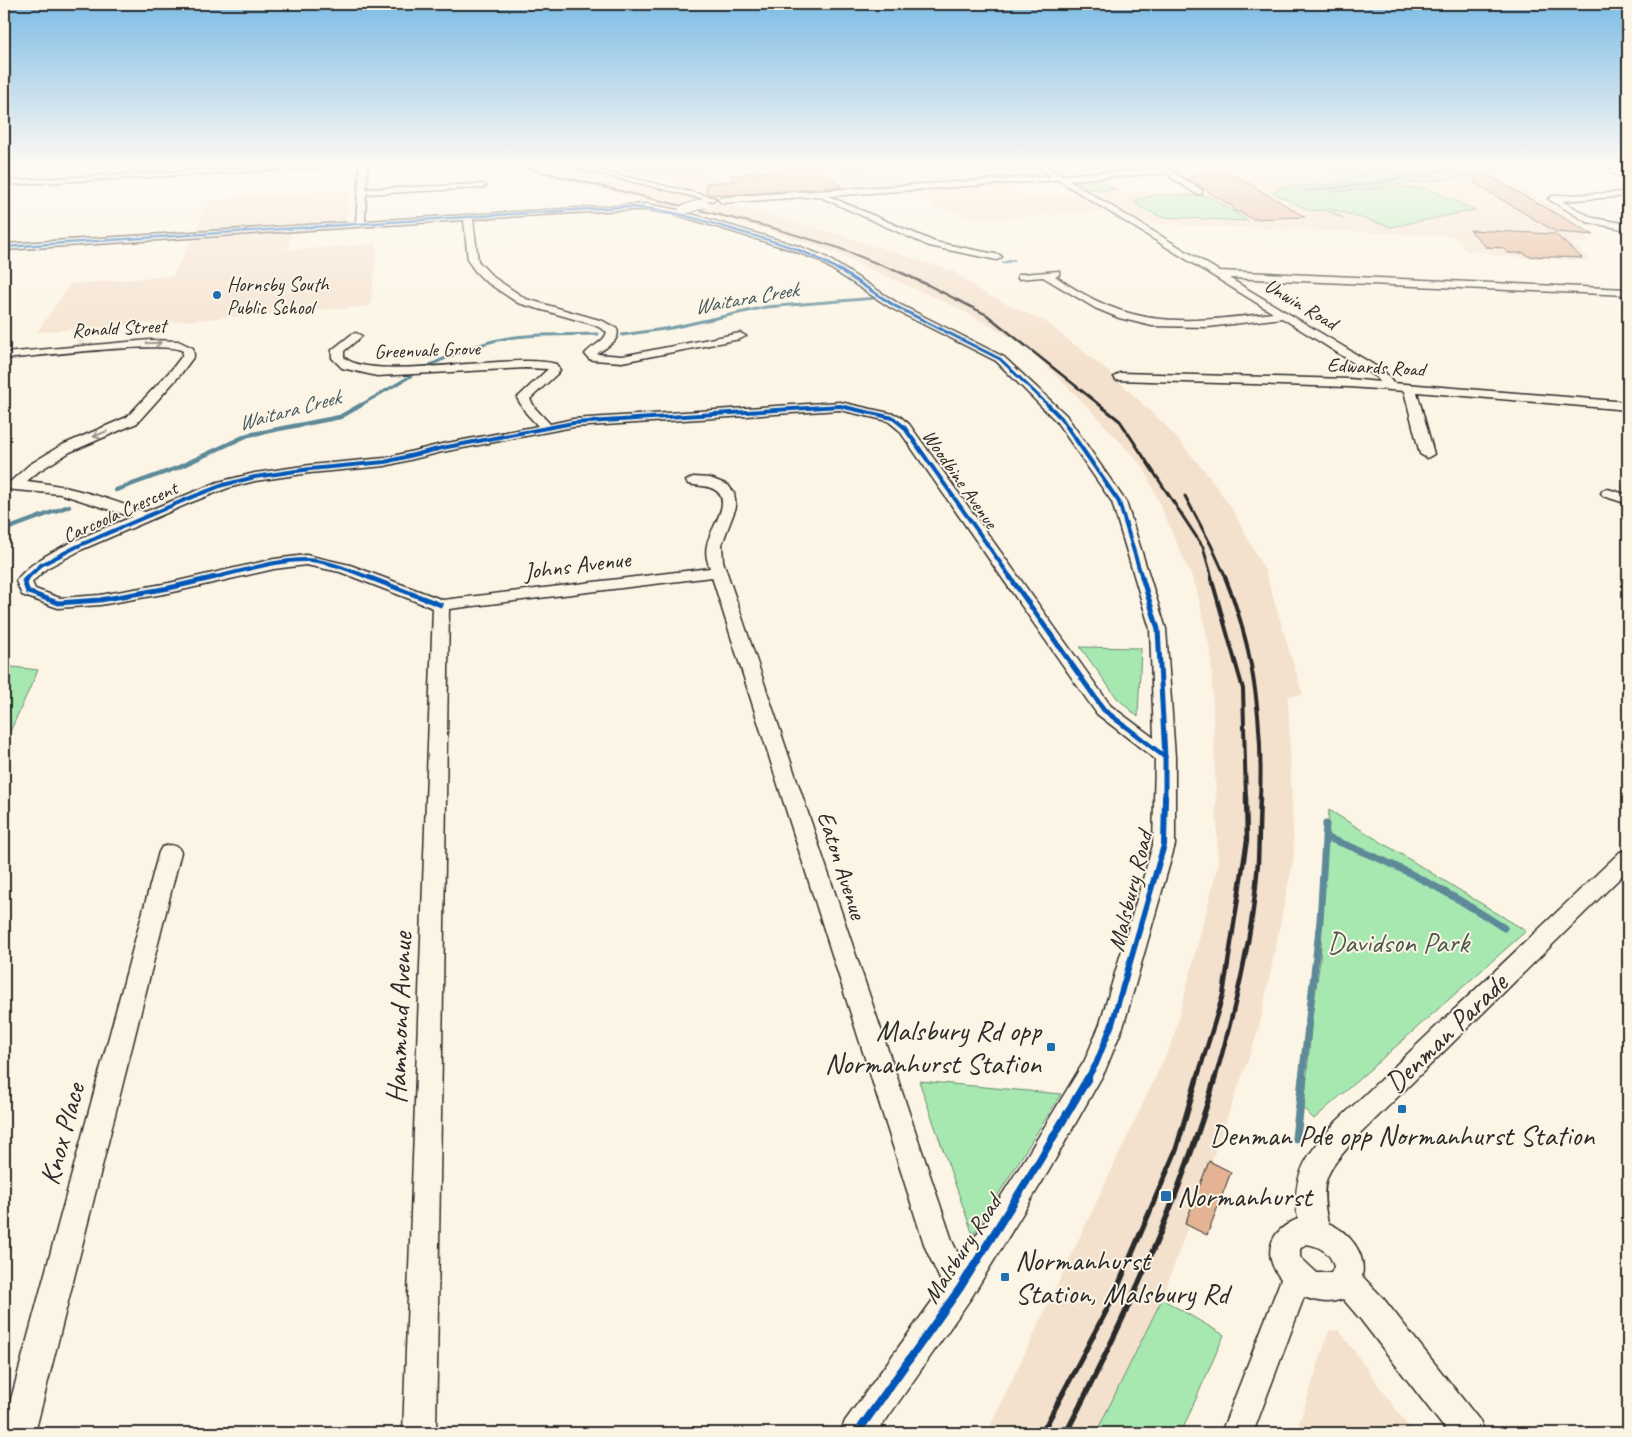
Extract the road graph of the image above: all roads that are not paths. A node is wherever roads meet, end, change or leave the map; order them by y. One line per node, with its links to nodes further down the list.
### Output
1 (261, 231): 6 (street, Malsbury Road)
2 (470, 231): 15 (street)
3 (742, 231): 31 (street, Malsbury Road)
4 (902, 231): 7 (street)
5 (1147, 231): 10 (street, Unwin Road)
6 (10, 249)
7 (985, 260)
8 (1057, 273): 9 (street)
9 (1045, 274): 11 (street); 13 (street)
10 (1216, 274): 12 (street); 13 (street, Unwin Road)
11 (1022, 277)
12 (1628, 292)
13 (1283, 315): 19 (street, Unwin Road)
14 (356, 336): 22 (street, Greenvale Grove)
15 (740, 336)
16 (106, 347): 17 (street, Ronald Street); 25 (street, Ronald Street, one-way to 25)
17 (4, 356)
18 (1120, 377): 19 (street, Edwards Road)
19 (1389, 386): 20 (street, Edwards Road)
20 (1409, 387): 21 (street, Edwards Road); 23 (street)
21 (1628, 406)
22 (546, 428): 28 (street, Carcoola Crescent); 31 (street, Woodbine Avenue)
23 (1427, 454)
24 (693, 481): 29 (street, Eaton Avenue)
25 (9, 486): 28 (street)
26 (1608, 493): 27 (street)
27 (1628, 500)
28 (145, 517): 30 (street, Carcoola Crescent)
29 (718, 572): 30 (street, Johns Avenue); 37 (street, Eaton Avenue)
30 (441, 604): 39 (street, Hammond Avenue)
31 (1165, 757): 37 (street, Malsbury Road)
32 (170, 852): 38 (street, Knox Place)
33 (1628, 857): 34 (street, Denman Parade)
34 (1315, 1232): 35 (street); 36 (street)
35 (1297, 1276): 36 (street); 41 (street)
36 (1346, 1280): 42 (street)
37 (960, 1288): 40 (street, Malsbury Road)
38 (18, 1433)
39 (420, 1433)
40 (857, 1433)
41 (1237, 1433)
42 (1468, 1433)

